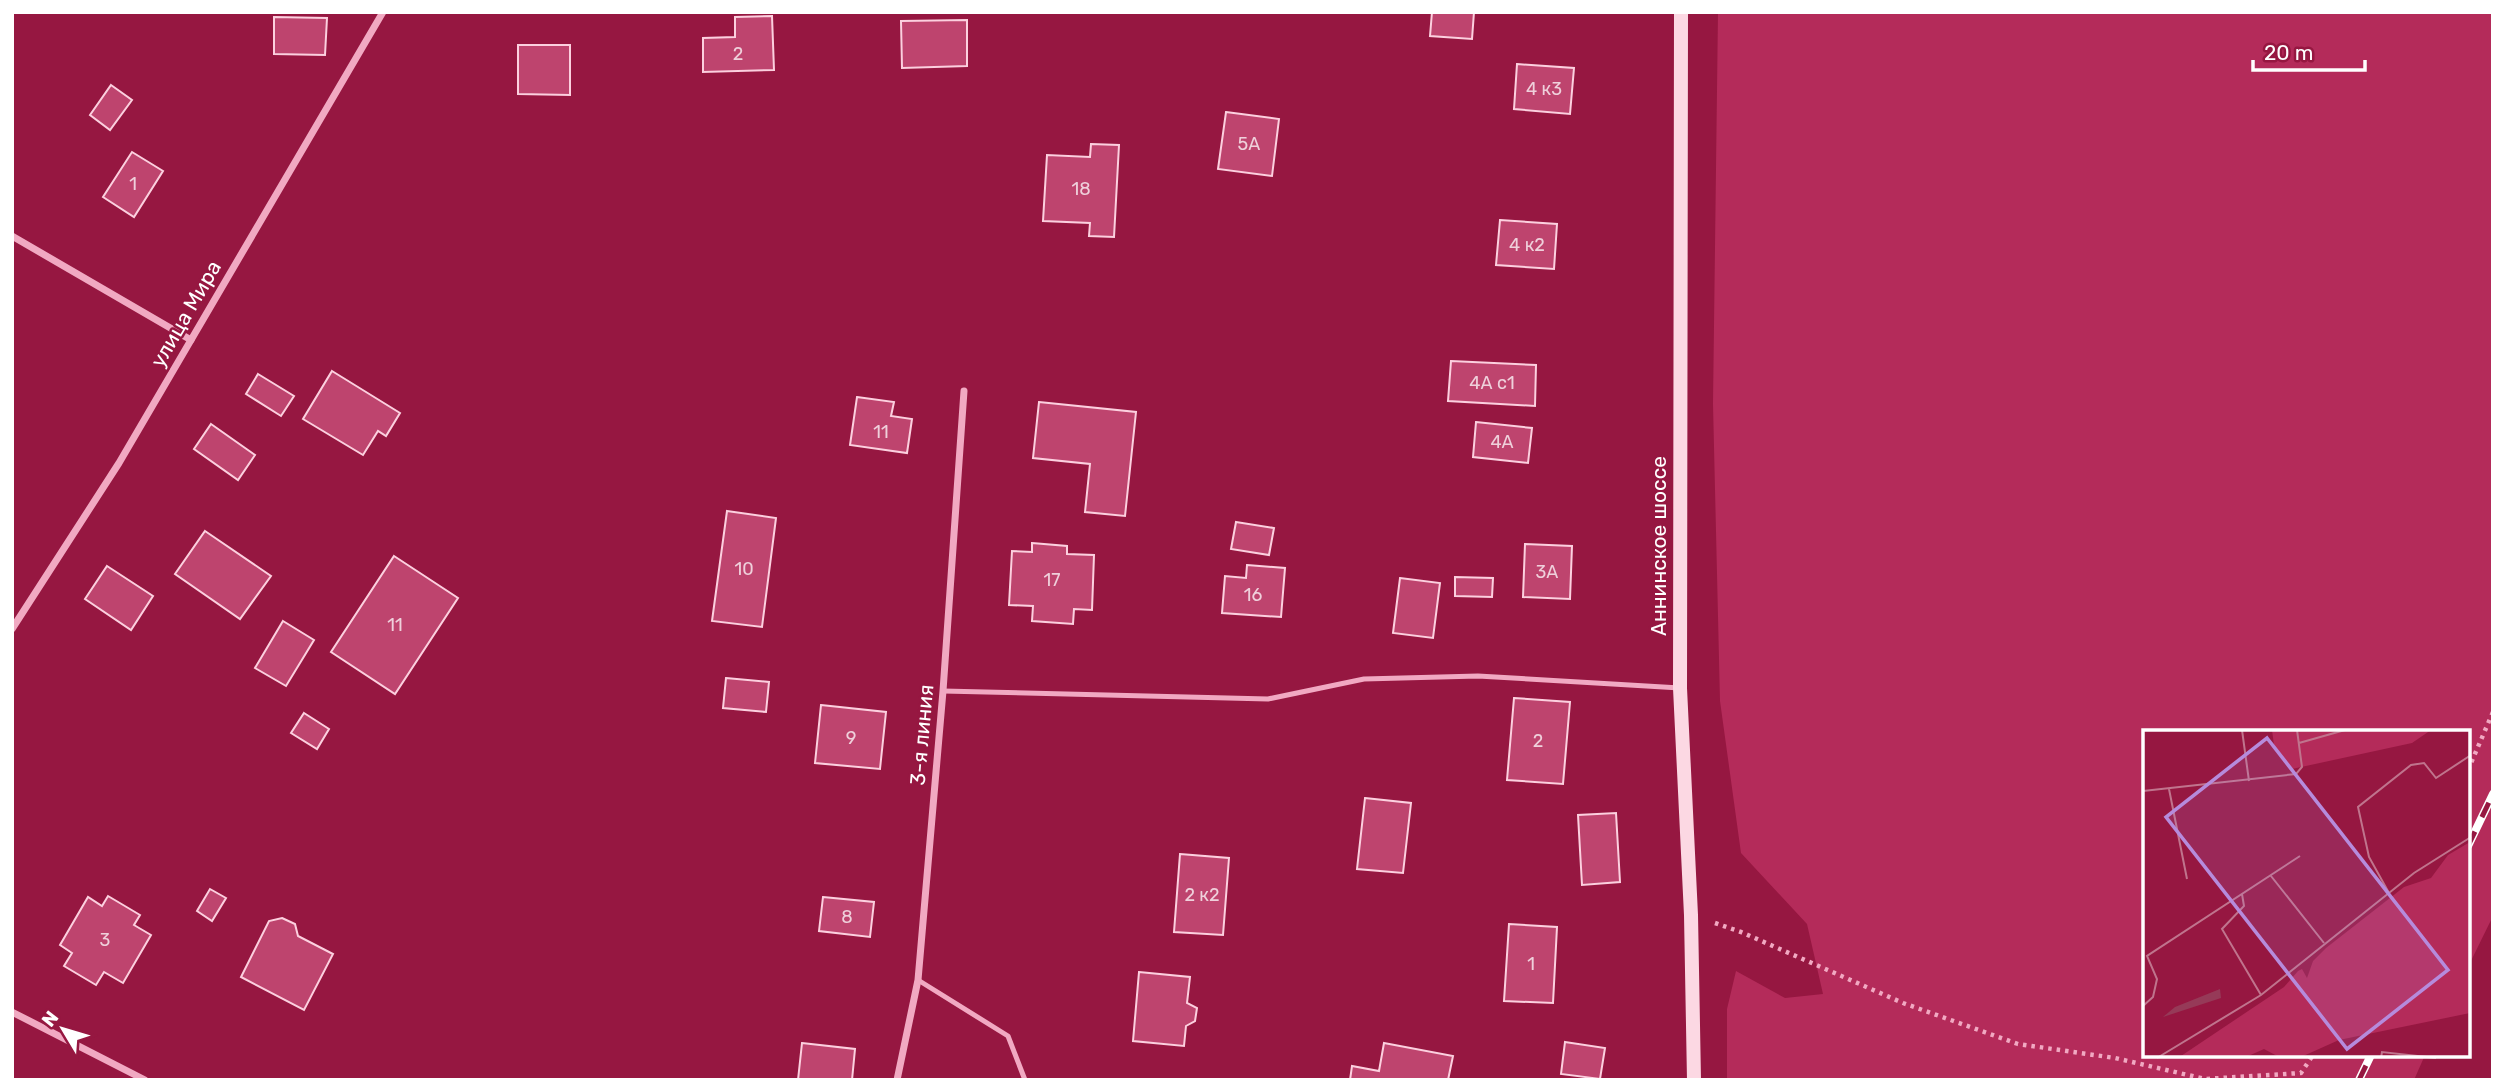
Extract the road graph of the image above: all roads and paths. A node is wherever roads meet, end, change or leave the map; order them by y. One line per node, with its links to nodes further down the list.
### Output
1 (383, 12): 4 (street, улица Мира)
2 (1681, 12): 7 (main road, Аннинское шоссе)
3 (12, 236): 4 (street)
4 (191, 340): 6 (street, улица Мира)
5 (964, 391): 8 (street, 3-я линия)
6 (12, 629)
7 (1680, 688): 8 (lane); 11 (main road, Аннинское шоссе)
8 (943, 691): 12 (street, 3-я линия)
9 (2493, 712): 10 (path)
10 (2470, 765)
11 (1691, 915): 14 (path); 18 (main road, Аннинское шоссе)
12 (918, 980): 16 (street, 3-я линия); 17 (lane)
13 (12, 1012): 15 (street)
14 (2312, 1057)
15 (145, 1080)
16 (897, 1080)
17 (1025, 1080)
18 (1694, 1080)

